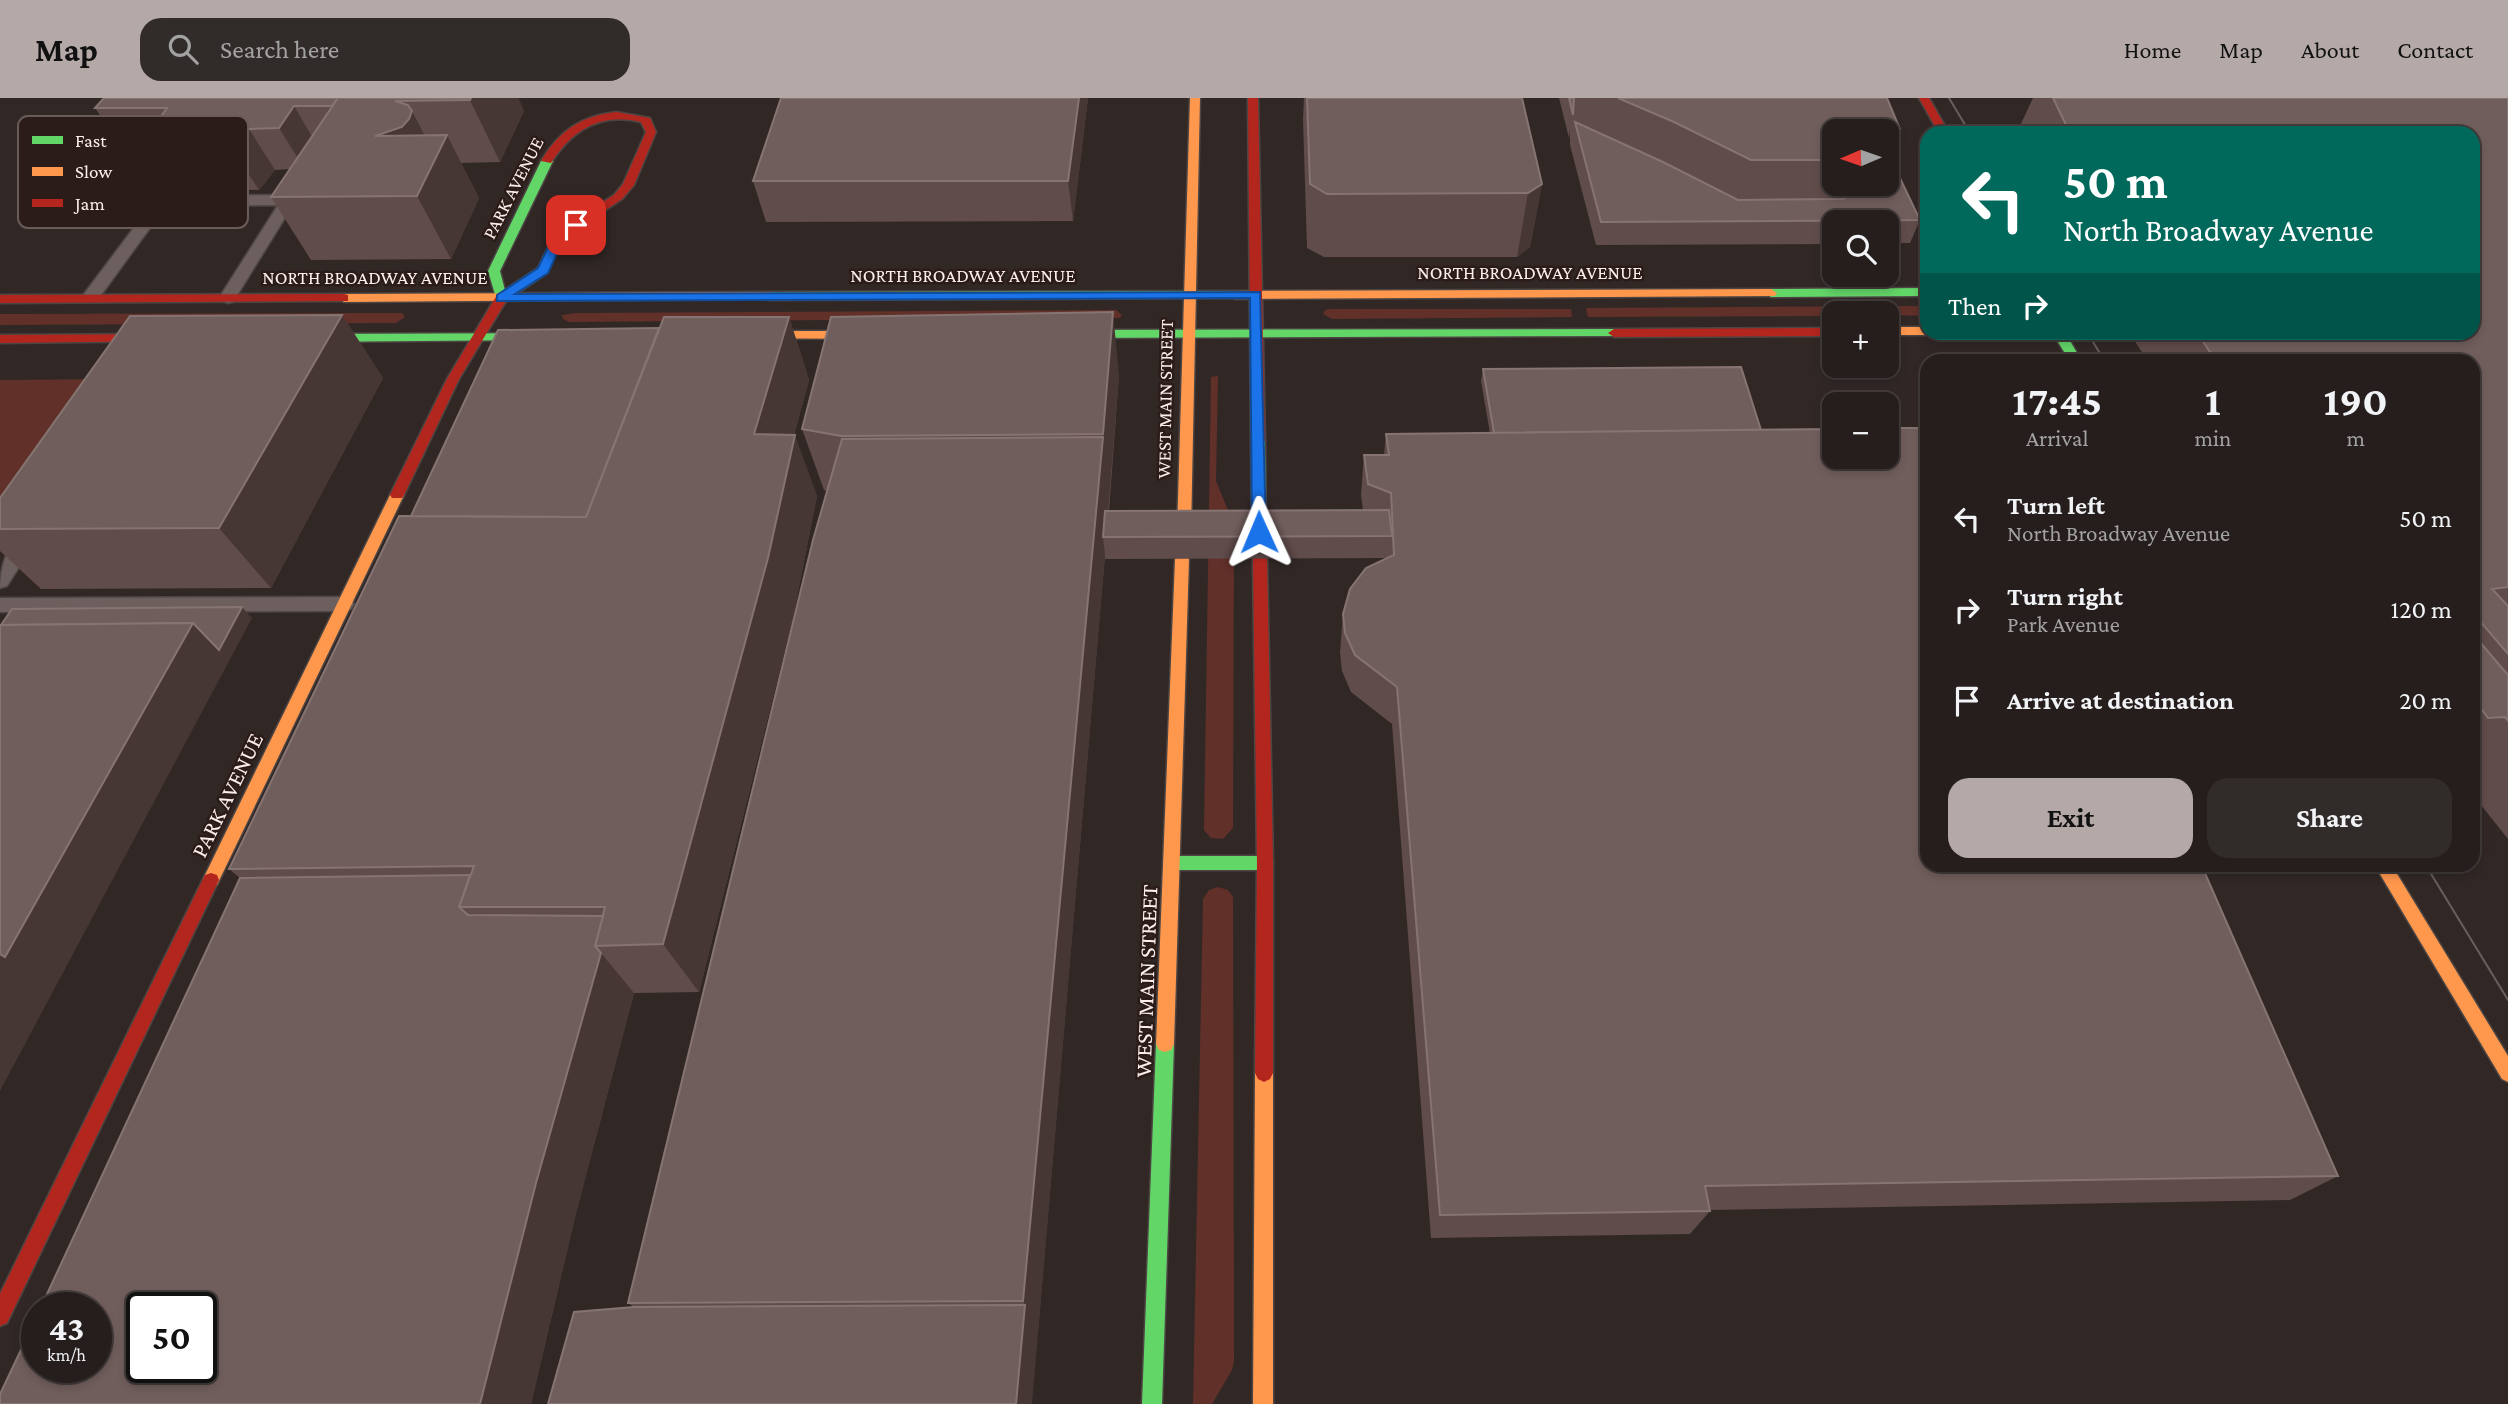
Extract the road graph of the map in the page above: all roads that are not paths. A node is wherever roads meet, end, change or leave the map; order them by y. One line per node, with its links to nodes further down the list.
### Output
1 (1195, 98): 8 (street, WEST MAIN STREET)
2 (1253, 98): 9 (street)
3 (1924, 98): 4 (street)
4 (1940, 126)
5 (248, 198): 11 (lane)
6 (142, 228): 10 (lane)
7 (1920, 292): 9 (street, NORTH BROADWAY AVENUE)
8 (1188, 295): 9 (street, NORTH BROADWAY AVENUE); 12 (street, NORTH BROADWAY AVENUE); 18 (street, WEST MAIN STREET)
9 (1256, 295): 19 (street)
10 (90, 298): 11 (street, NORTH BROADWAY AVENUE); 13 (street, NORTH BROADWAY AVENUE)
11 (227, 298): 12 (street, NORTH BROADWAY AVENUE)
12 (501, 298): 12 (street, PARK AVENUE); 22 (street, PARK AVENUE)
13 (0, 299)
14 (1899, 331): 15 (street)
15 (1920, 331)
16 (1822, 332): 19 (street)
17 (1051, 334): 18 (street)
18 (1188, 334): 19 (street); 30 (street, WEST MAIN STREET)
19 (1256, 334): 29 (street)
20 (725, 335): 21 (street)
21 (891, 335)
22 (477, 337): 23 (street); 25 (street); 34 (street, PARK AVENUE)
23 (558, 337)
24 (171, 338): 26 (street); 27 (lane)
25 (289, 338)
26 (0, 339)
27 (150, 359)
28 (38, 526): 33 (lane)
29 (1259, 532)
30 (1184, 533)
31 (1182, 559): 36 (street, WEST MAIN STREET)
32 (1260, 559): 37 (street)
33 (0, 581)
34 (344, 604): 35 (lane); 40 (street, PARK AVENUE)
35 (0, 606)
36 (1173, 863): 37 (street); 41 (street, WEST MAIN STREET)
37 (1265, 863): 42 (street)
38 (2387, 872): 39 (street)
39 (2508, 1073)
40 (0, 1316)
41 (1153, 1404)
42 (1263, 1404)

